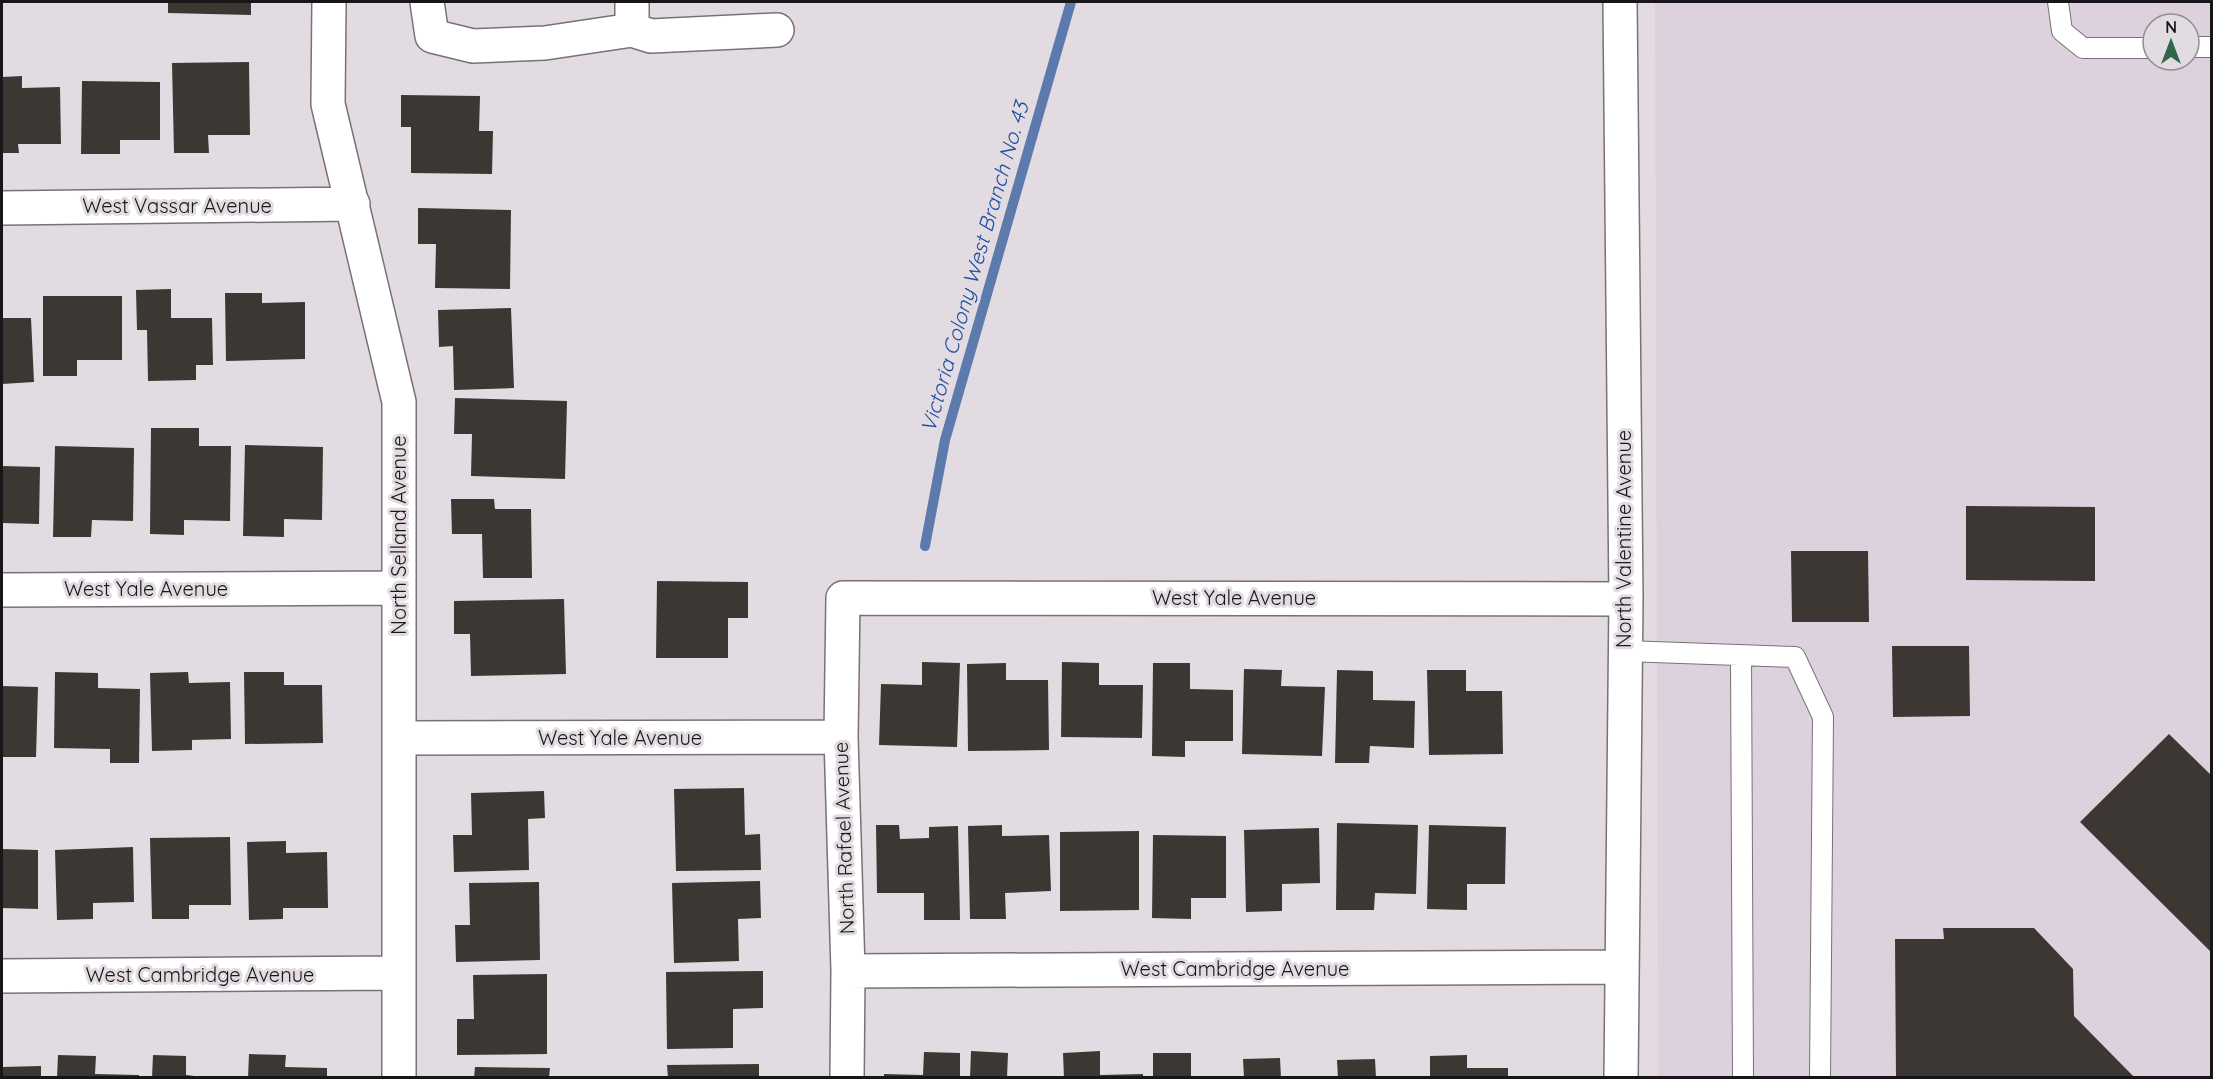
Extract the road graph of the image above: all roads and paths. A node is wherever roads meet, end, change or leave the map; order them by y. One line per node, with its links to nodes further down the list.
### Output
1 (329, 2): 8 (street, North Selland Avenue)
2 (427, 2): 5 (street)
3 (1620, 2): 13 (street, North Valentine Avenue)
4 (2058, 2): 7 (lane)
5 (632, 16): 6 (street)
6 (777, 30)
7 (2141, 48)
8 (352, 204): 9 (street, West Vassar Avenue); 10 (street, North Selland Avenue)
9 (2, 207)
10 (399, 588): 11 (street, West Yale Avenue); 17 (street, North Selland Avenue)
11 (2, 590)
12 (843, 598): 13 (street, West Yale Avenue); 16 (street, North Rafael Avenue)
13 (1626, 599): 14 (street, North Valentine Avenue)
14 (1625, 651): 15 (lane); 18 (street, North Valentine Avenue)
15 (1740, 656): 25 (lane); 26 (lane)
16 (841, 737): 17 (street, West Yale Avenue); 19 (street, North Rafael Avenue)
17 (399, 738): 20 (street, North Selland Avenue)
18 (1622, 967): 19 (street, West Cambridge Avenue); 24 (street, North Valentine Avenue)
19 (848, 971): 23 (street, North Rafael Avenue)
20 (399, 973): 21 (street, West Cambridge Avenue); 22 (street, North Selland Avenue)
21 (2, 976)
22 (399, 1077)
23 (847, 1077)
24 (1621, 1077)
25 (1743, 1077)
26 (1820, 1077)

